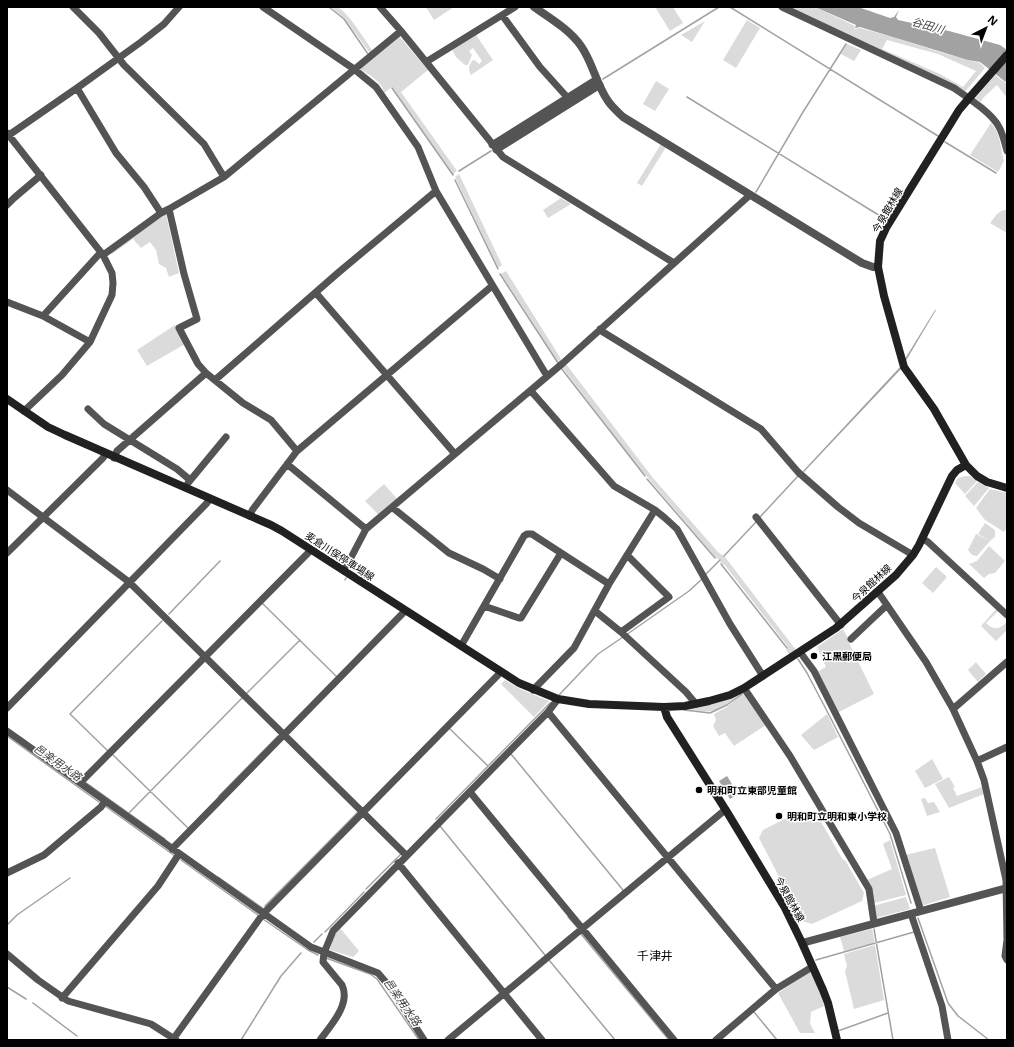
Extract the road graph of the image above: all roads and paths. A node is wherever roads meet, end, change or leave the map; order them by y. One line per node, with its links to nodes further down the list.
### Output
1 (73, 7): 11 (street)
2 (179, 7): 11 (street)
3 (263, 7): 13 (street)
4 (380, 7): 9 (street)
5 (515, 7): 8 (street)
6 (534, 7): 14 (street)
7 (782, 7): 17 (street)
8 (502, 15): 12 (street); 16 (street)
9 (401, 31): 12 (street); 13 (street)
10 (1007, 55): 17 (main road, 今泉館林線)
11 (118, 58): 15 (street); 22 (street)
12 (426, 62): 19 (street)
13 (354, 69): 22 (street); 23 (street)
14 (598, 82): 16 (street); 19 (street); 24 (street)
15 (77, 88): 18 (street); 27 (street)
16 (567, 97): 19 (street)
17 (969, 97): 20 (street); 30 (main road, 今泉館林線)
18 (8, 134): 21 (street)
19 (494, 147): 29 (street)
20 (1007, 152)
21 (41, 175): 25 (street); 28 (street)
22 (224, 177): 26 (street)
23 (436, 192): 31 (street); 32 (street)
24 (750, 195): 29 (street); 30 (street)
25 (7, 205)
26 (169, 209): 27 (street); 37 (street)
27 (161, 213): 28 (street)
28 (102, 254): 34 (street); 36 (street)
29 (674, 263): 35 (street)
30 (878, 267): 52 (main road, 今泉館林線)
31 (492, 286): 38 (street); 39 (street)
32 (316, 293): 38 (street); 40 (street)
33 (7, 302): 34 (street)
34 (43, 316): 36 (street)
35 (600, 329): 39 (street); 68 (street)
36 (90, 342): 44 (street)
37 (206, 373): 40 (street); 46 (street)
38 (387, 375): 47 (street); 49 (street)
39 (547, 376): 41 (street)
40 (215, 380): 47 (street)
41 (531, 391): 49 (street); 59 (street)
42 (8, 403): 44 (main road, 麦倉川俣停車場線)
43 (88, 409): 46 (street)
44 (24, 411): 48 (main road, 麦倉川俣停車場線)
45 (226, 437): 53 (street)
46 (130, 441): 50 (street); 53 (street)
47 (297, 451): 51 (street)
48 (106, 454): 50 (main road, 麦倉川俣停車場線); 60 (street)
49 (455, 454): 58 (street)
50 (114, 458): 55 (main road, 麦倉川俣停車場線)
51 (288, 464): 61 (street); 63 (street)
52 (966, 465): 54 (main road); 64 (main road, 今泉館林線)
53 (190, 480): 55 (street)
54 (1007, 488)
55 (186, 489): 57 (main road, 麦倉川俣停車場線)
56 (7, 490): 60 (street)
57 (210, 499): 61 (main road, 麦倉川俣停車場線); 72 (street)
58 (392, 508): 63 (street); 71 (street)
59 (655, 510): 69 (street); 88 (street)
60 (43, 516): 66 (street); 72 (street)
61 (249, 516): 65 (main road, 麦倉川俣停車場線)
62 (756, 516): 80 (street)
63 (366, 529): 70 (street)
64 (923, 539): 68 (main road, 今泉館林線); 79 (street)
65 (311, 550): 70 (main road, 麦倉川俣停車場線); 85 (street)
66 (7, 553)
67 (561, 553): 71 (street); 73 (street); 76 (street)
68 (913, 554): 74 (main road, 今泉館林線)
69 (627, 555): 73 (street); 81 (street)
70 (344, 571): 77 (main road, 麦倉川俣停車場線)
71 (500, 579): 76 (street)
72 (129, 582): 85 (street); 94 (street)
73 (609, 584): 78 (street)
74 (878, 592): 75 (street); 80 (main road, 今泉館林線)
75 (887, 605): 82 (street); 95 (street)
76 (484, 606): 83 (street)
77 (406, 611): 83 (main road, 麦倉川俣停車場線); 98 (street)
78 (594, 611): 81 (street); 90 (street)
79 (1007, 615)
80 (841, 624): 84 (main road, 今泉館林線)
81 (621, 632): 92 (street)
82 (851, 639)
83 (461, 646): 87 (main road, 麦倉川俣停車場線)
84 (800, 652): 88 (main road, 今泉館林線); 113 (street)
85 (206, 656): 98 (street); 101 (street)
86 (1007, 662): 95 (street)
87 (500, 672): 90 (main road, 麦倉川俣停車場線); 105 (street)
88 (763, 676): 89 (main road, 今泉館林線)
89 (744, 688): 92 (main road, 今泉館林線); 116 (street)
90 (533, 690): 91 (main road, 麦倉川俣停車場線)
91 (558, 699): 93 (main road, 麦倉川俣停車場線); 96 (street)
92 (696, 704): 93 (main road, 今泉館林線)
93 (664, 707): 104 (main road, 今泉館林線)
94 (7, 708)
95 (953, 709): 100 (street)
96 (548, 712): 102 (street); 109 (street)
97 (7, 731): 101 (street)
98 (284, 734): 105 (street); 106 (street)
99 (1007, 747): 100 (street)
100 (977, 761): 112 (street)
101 (80, 784): 103 (street)
102 (470, 792): 108 (street); 117 (street)
103 (105, 801): 106 (street); 111 (street)
104 (726, 810): 109 (street); 118 (main road, 今泉館林線)
105 (362, 812): 108 (street); 114 (street)
106 (172, 849): 107 (street)
107 (179, 854): 114 (street); 125 (street)
108 (406, 855): 110 (street)
109 (667, 858): 117 (street); 123 (street)
110 (398, 863): 119 (street); 124 (street)
111 (7, 873)
112 (1007, 888): 113 (street); 121 (street)
113 (921, 911): 115 (street)
114 (263, 914): 119 (street); 126 (street)
115 (912, 914): 116 (street); 134 (street)
116 (874, 923): 118 (street)
117 (582, 929): 124 (street); 131 (street)
118 (802, 943): 122 (main road, 今泉館林線)
119 (324, 953): 127 (street); 128 (street)
120 (7, 954): 125 (street)
121 (1007, 960)
122 (812, 967): 123 (street); 133 (main road, 今泉館林線)
123 (776, 989): 132 (street)
124 (504, 994): 129 (street); 130 (street)
125 (62, 998): 126 (street)
126 (175, 1039)
127 (320, 1040)
128 (424, 1040)
129 (448, 1040)
130 (542, 1040)
131 (674, 1040)
132 (717, 1040)
133 (837, 1040)
134 (948, 1040)

